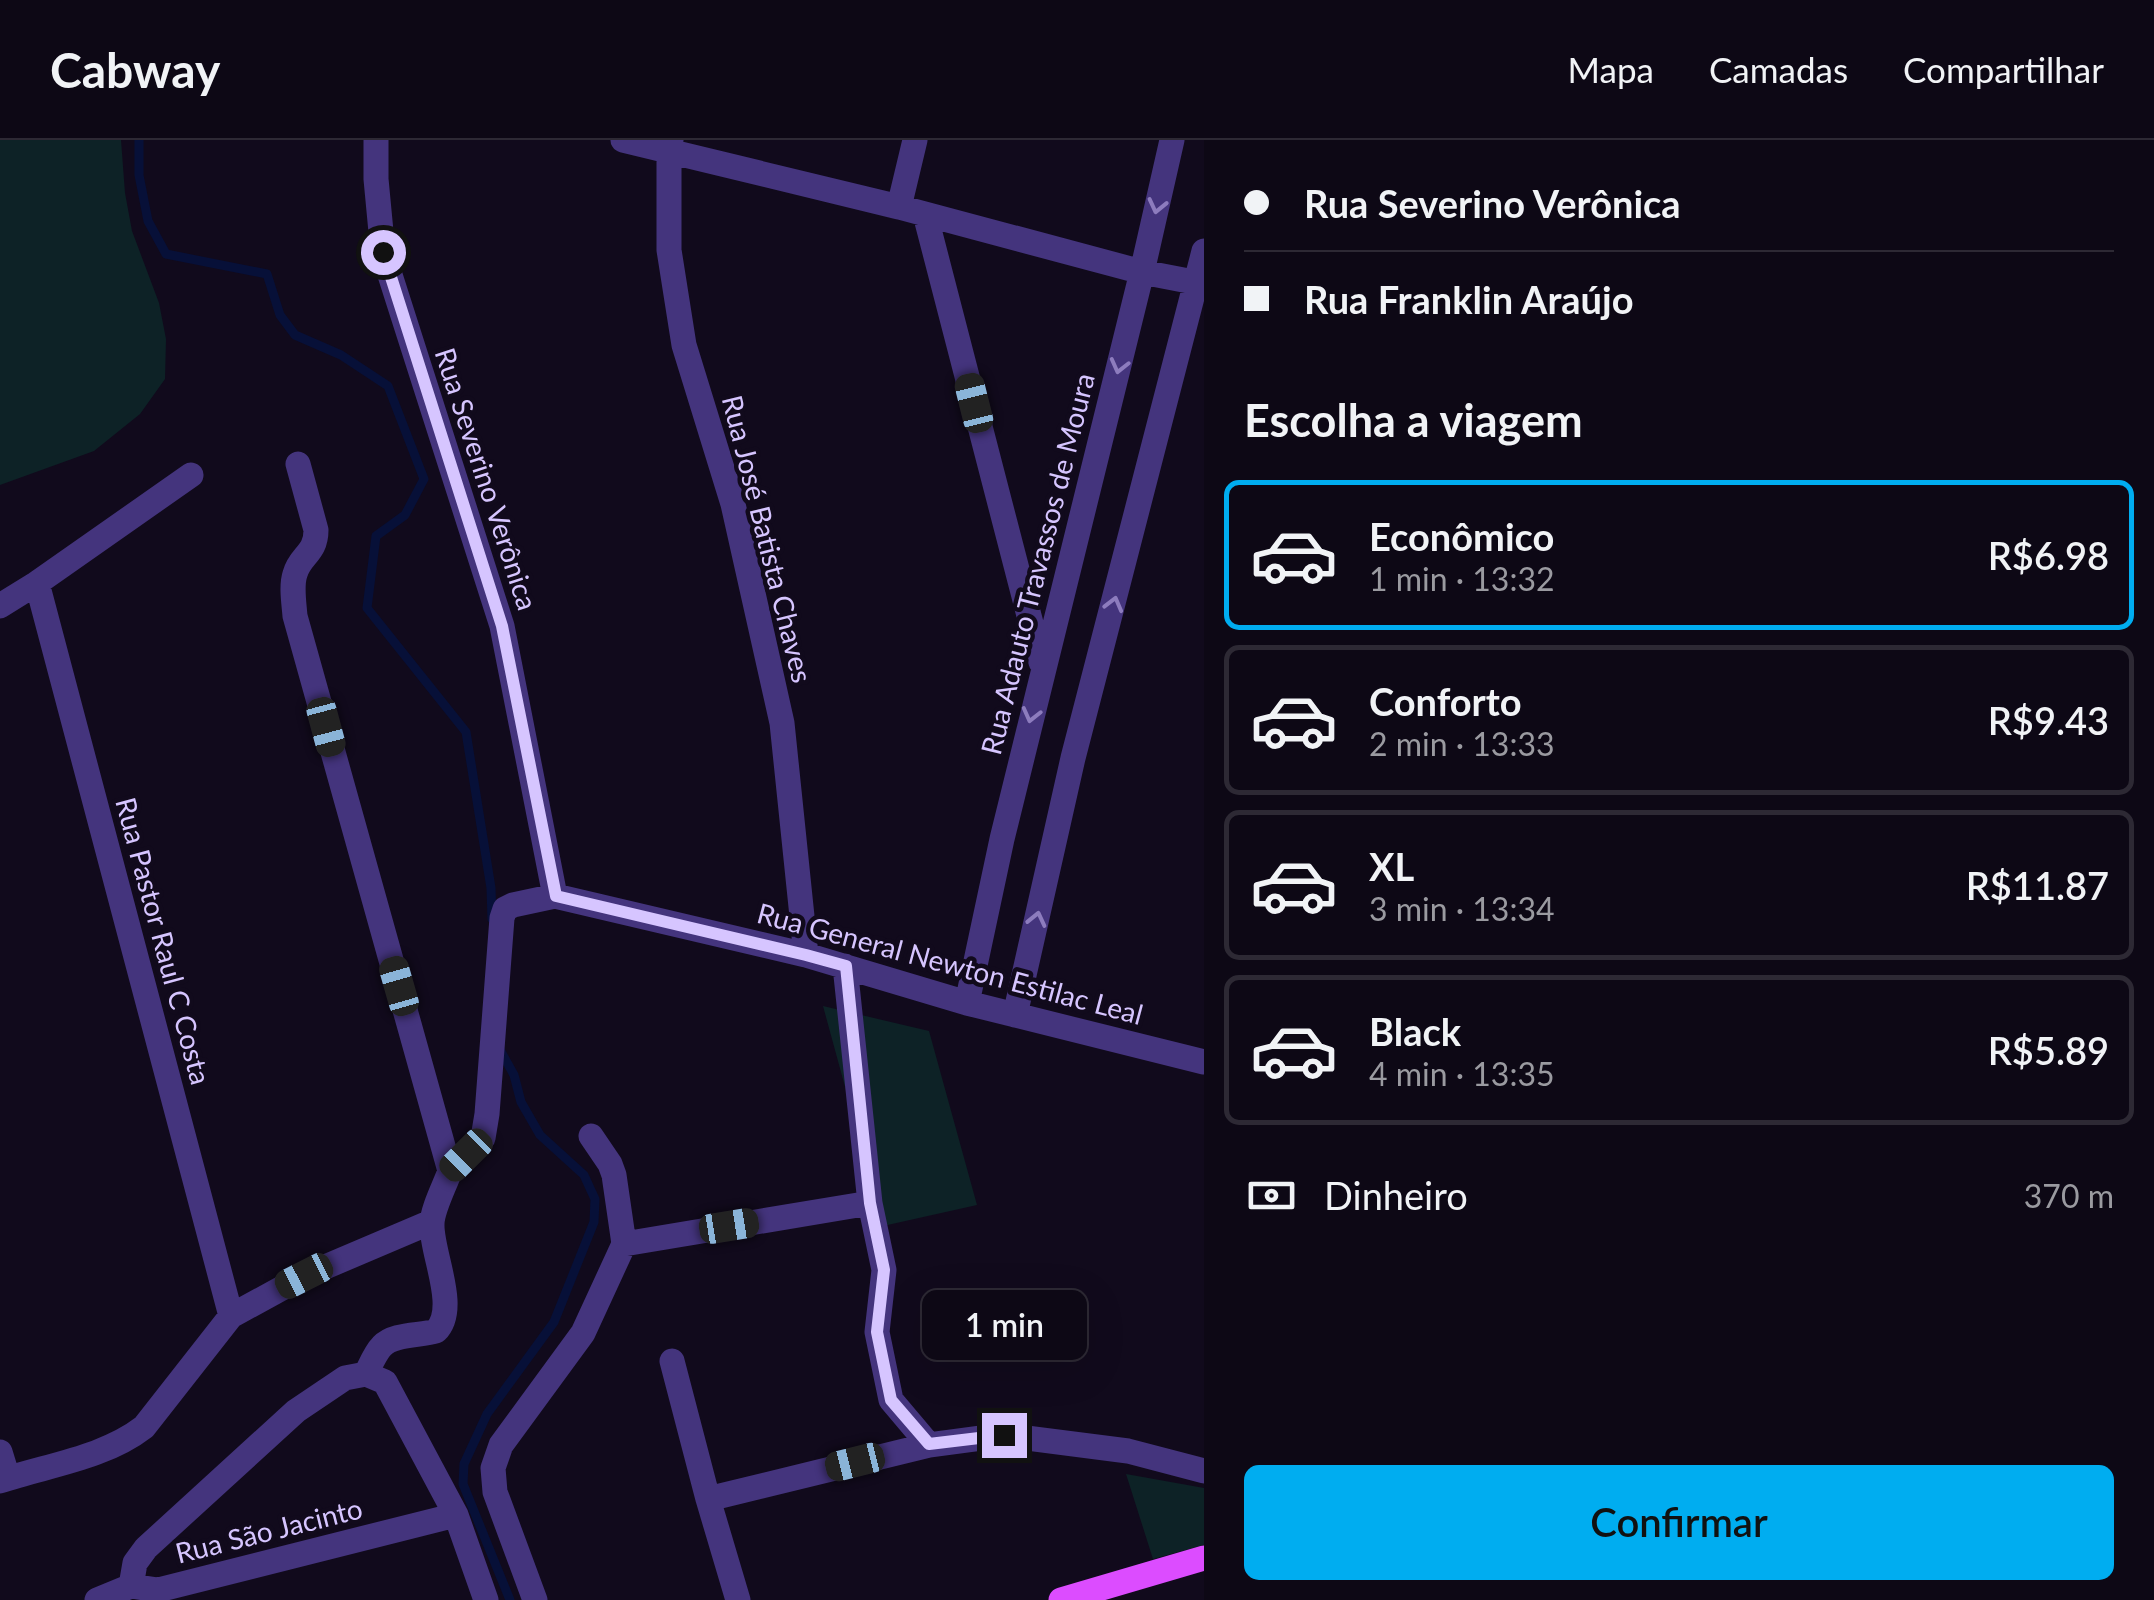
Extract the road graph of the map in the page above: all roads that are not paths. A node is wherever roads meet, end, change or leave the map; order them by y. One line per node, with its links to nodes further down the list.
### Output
1 (376, 140): 16 (street, Rua Severino Verônica)
2 (623, 140): 5 (street)
3 (915, 140): 6 (street)
4 (1172, 140): 9 (street, Rua Adauto Travassos de Moura, one-way to 9)
5 (670, 146): 6 (street); 17 (street, Rua José Batista Chaves)
6 (899, 207): 7 (street)
7 (925, 214): 9 (street); 15 (street)
8 (1204, 251): 10 (street)
9 (1142, 272): 10 (street); 15 (street, Rua Adauto Travassos de Moura, one-way to 15)
10 (1201, 284): 20 (street, one-way to 10)
11 (298, 464): 23 (street)
12 (191, 475): 13 (street)
13 (37, 583): 14 (street); 27 (street, Rua Pastor Raul C Costa)
14 (0, 606)
15 (1043, 667): 19 (street, Rua Adauto Travassos de Moura, one-way to 19)
16 (556, 896): 17 (street, Rua General Newton Estilac Leal); 23 (street, Rua General Newton Estilac Leal)
17 (806, 955): 18 (street, Rua General Newton Estilac Leal)
18 (846, 966): 19 (street, Rua General Newton Estilac Leal); 24 (street)
19 (967, 1003): 20 (street, Rua General Newton Estilac Leal)
20 (1016, 1014): 21 (street, Rua General Newton Estilac Leal)
21 (1204, 1062)
22 (591, 1136): 26 (street)
23 (450, 1171): 25 (street)
24 (870, 1203): 26 (street); 30 (street)
25 (431, 1222): 27 (street); 29 (street)
26 (624, 1244): 40 (street)
27 (231, 1316): 33 (street)
28 (672, 1361): 34 (street)
29 (366, 1374): 35 (street); 37 (street)
30 (929, 1444): 32 (street); 34 (street)
31 (0, 1452): 33 (street)
32 (1204, 1471)
33 (4, 1480)
34 (708, 1499): 41 (street)
35 (456, 1514): 37 (street, Rua São Jacinto); 39 (street)
36 (1204, 1558): 42 (main road)
37 (131, 1586): 38 (street, Rua São Jacinto)
38 (97, 1600)
39 (486, 1600)
40 (534, 1600)
41 (738, 1600)
42 (1061, 1600)

